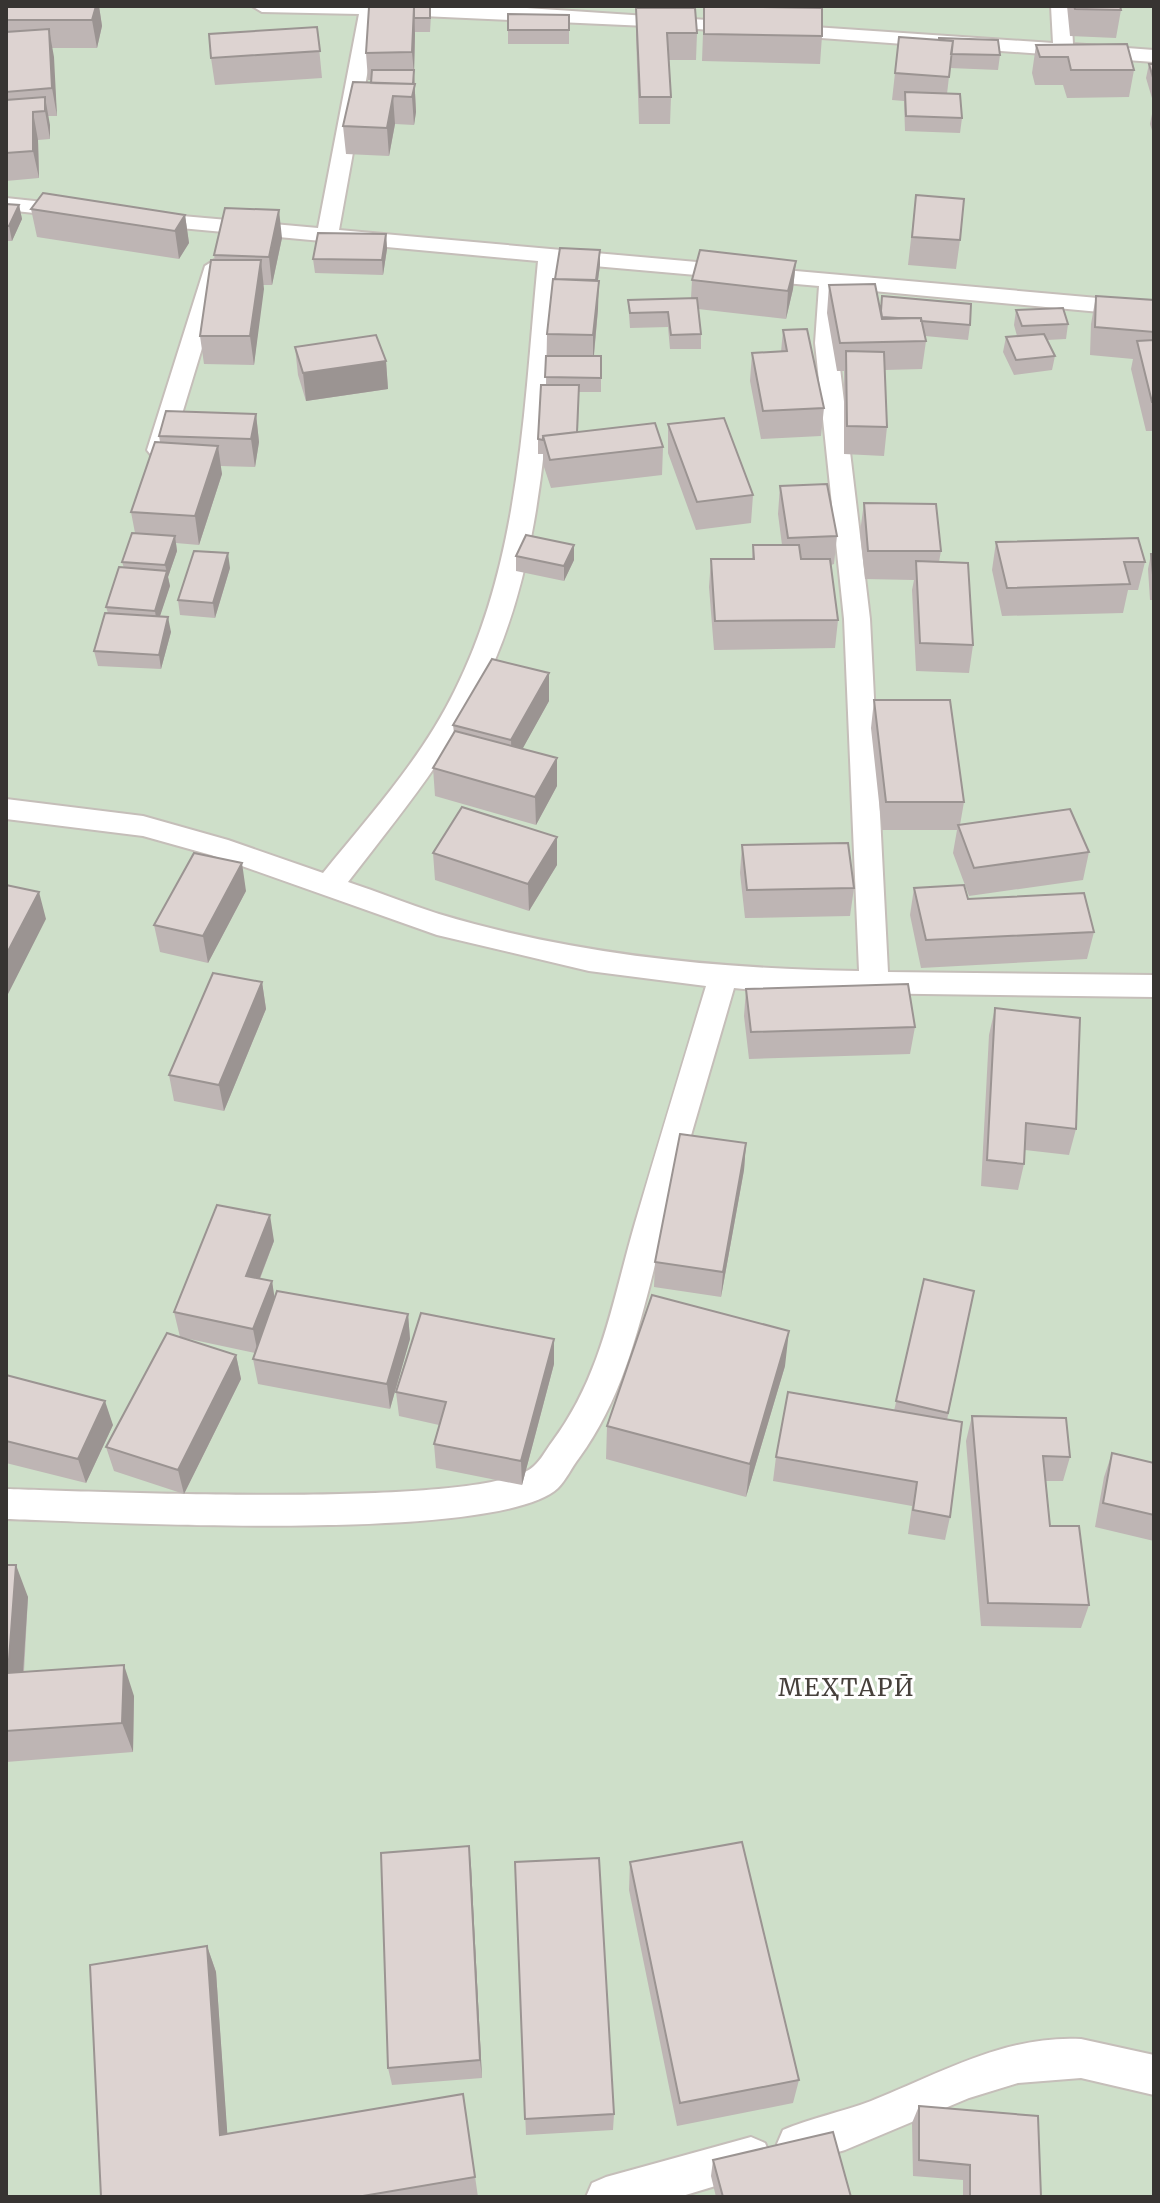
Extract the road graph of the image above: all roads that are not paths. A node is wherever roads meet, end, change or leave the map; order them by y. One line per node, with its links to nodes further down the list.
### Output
1 (262, 6): 4 (lane)
2 (760, 6): 5 (lane)
3 (1061, 6): 6 (lane)
4 (370, 7): 5 (lane); 12 (lane)
5 (761, 28): 6 (lane)
6 (1063, 49): 7 (lane)
7 (1154, 56)
8 (6, 204): 9 (lane)
9 (88, 213)
10 (133, 218): 11 (lane)
11 (229, 226): 12 (lane); 16 (lane)
12 (327, 235): 13 (lane)
13 (550, 255): 14 (lane); 18 (lane)
14 (831, 280): 15 (lane); 20 (lane)
15 (1154, 310)
16 (150, 478)
17 (6, 809): 18 (lane)
18 (328, 887): 19 (lane)
19 (723, 977): 20 (lane); 22 (lane)
20 (874, 981): 21 (lane)
21 (1154, 986)
22 (6, 1504)
23 (1154, 2075): 24 (lane)
24 (606, 2197)

